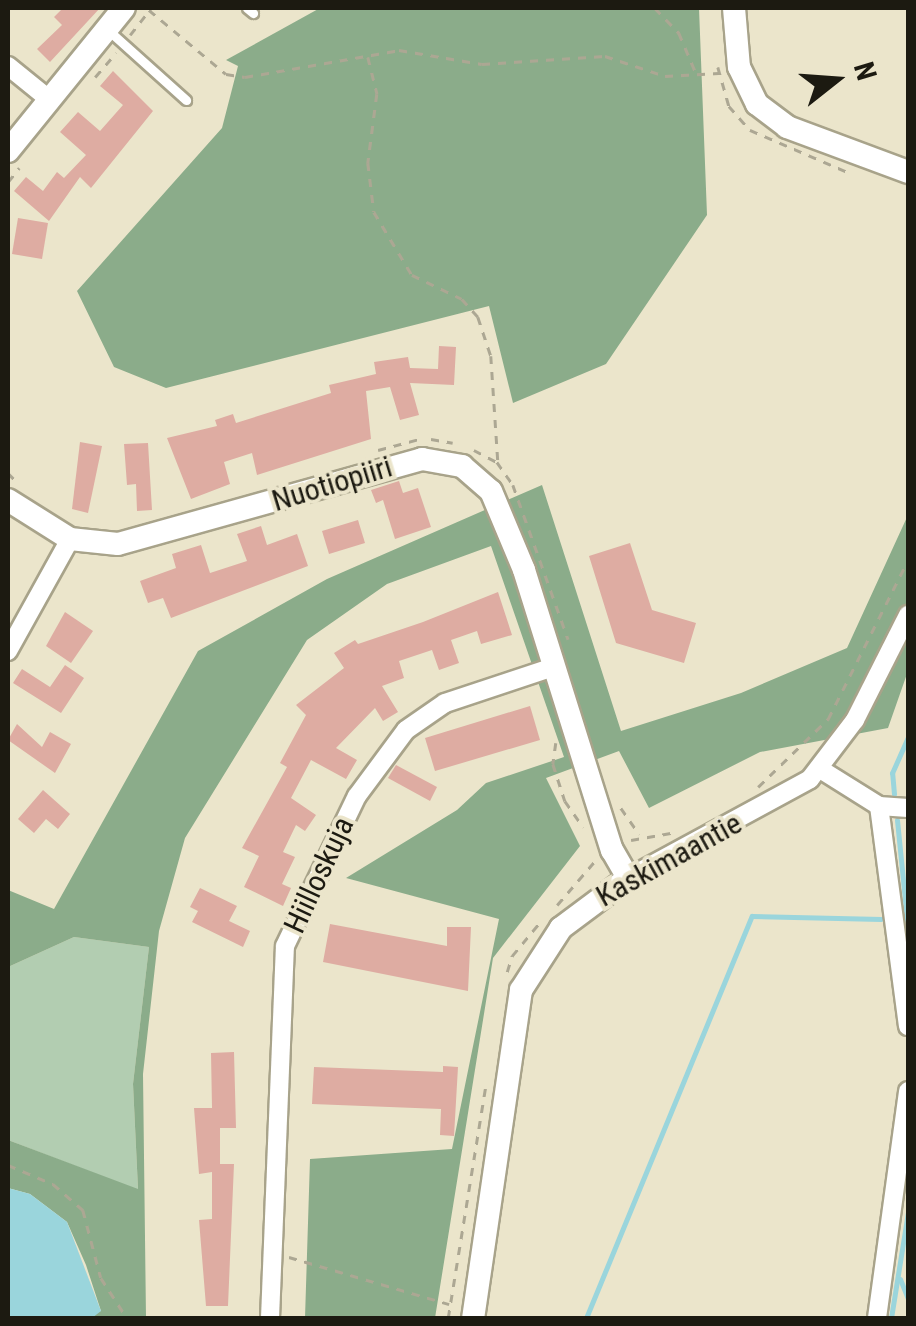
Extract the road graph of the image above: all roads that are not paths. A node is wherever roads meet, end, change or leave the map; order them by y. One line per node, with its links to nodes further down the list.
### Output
1 (734, 8): 8 (street)
2 (132, 16): 3 (street)
3 (106, 28): 5 (street); 6 (lane)
4 (8, 66): 5 (street)
5 (50, 100): 7 (street)
6 (186, 100)
7 (8, 151)
8 (908, 172)
9 (13, 492): 10 (street)
10 (70, 540): 12 (street); 13 (street, Nuotiopiiri)
11 (908, 615): 14 (street, Kaskimaantie)
12 (8, 652)
13 (562, 660): 17 (street, Nuotiopiiri); 20 (street, Hiilloskuja)
14 (820, 769): 15 (street); 17 (street, Kaskimaantie)
15 (879, 806): 16 (street); 18 (street)
16 (908, 808)
17 (628, 878): 21 (street, Kaskimaantie)
18 (908, 1026)
19 (908, 1091): 22 (street)
20 (270, 1318)
21 (473, 1318)
22 (877, 1318)

